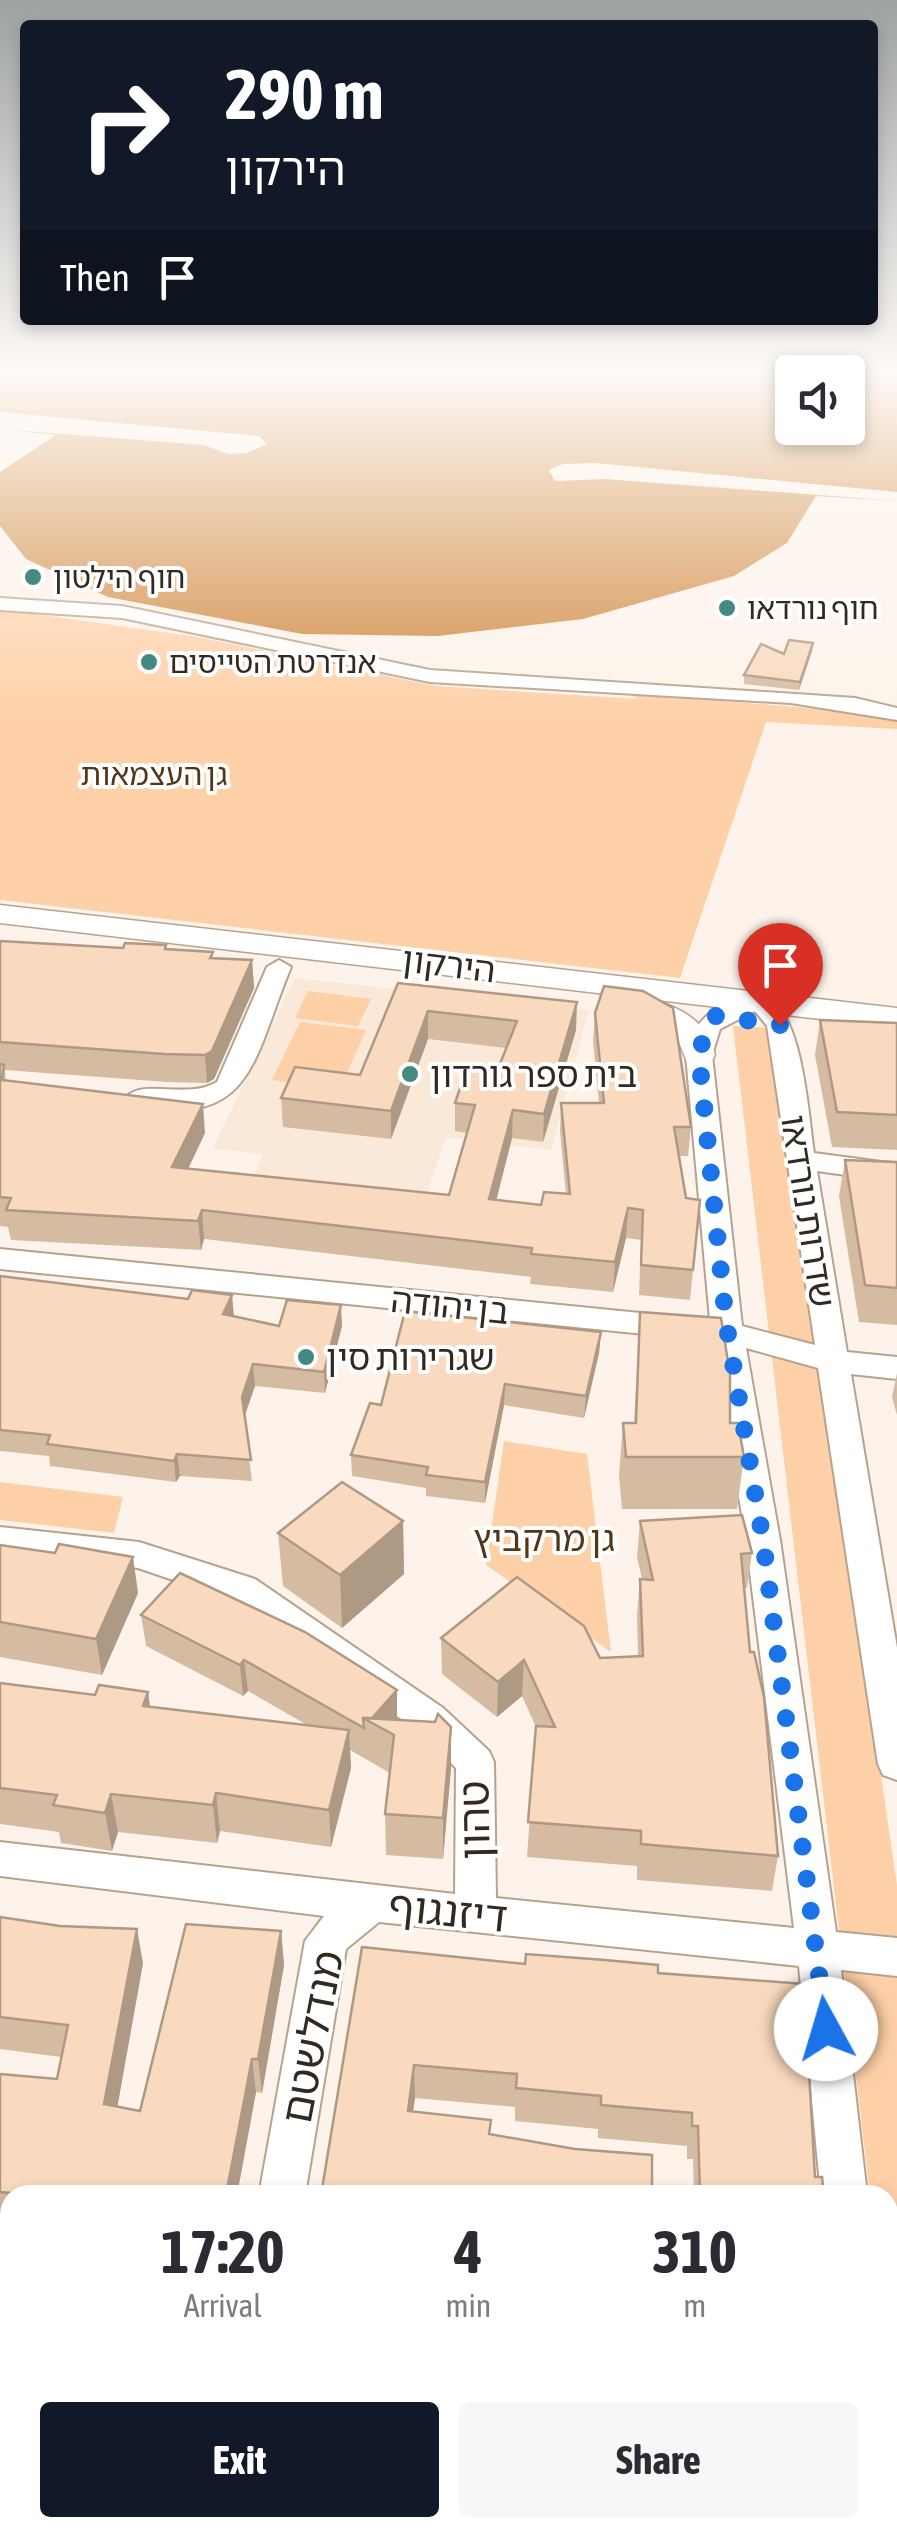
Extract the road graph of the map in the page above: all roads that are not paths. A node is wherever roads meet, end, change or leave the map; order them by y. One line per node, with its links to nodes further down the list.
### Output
1 (0, 604): 2 (street)
2 (897, 714)
3 (0, 914): 7 (main road, הירקון)
4 (0, 936): 5 (main road, הירקון)
5 (279, 967): 6 (main road, הירקון); 12 (street)
6 (646, 1008): 8 (main road, הירקון); 11 (main road)
7 (770, 1013): 8 (main road, הירקון); 9 (main road, הירקון); 10 (main road, הירקון); 13 (street, שדרות נורדאו)
8 (716, 1016): 11 (street)
9 (897, 1018)
10 (897, 1037)
11 (699, 1056): 16 (street)
12 (107, 1093)
13 (801, 1160): 14 (street); 17 (street, שדרות נורדאו)
14 (897, 1173)
15 (0, 1260): 16 (street, בן יהודה)
16 (728, 1332): 17 (street, בן יהודה); 25 (street)
17 (833, 1361): 18 (street, בן יהודה); 20 (street, שדרות נורדאו)
18 (897, 1368)
19 (0, 1540): 24 (street, טהון)
20 (885, 1615): 21 (street, שדרות נורדאו)
21 (897, 1764)
22 (0, 1859): 23 (street, דיזנגוף)
23 (377, 1904): 24 (street, דיזנגוף); 27 (street, מנדלשטם)
24 (476, 1914): 25 (street, דיזנגוף)
25 (818, 1950): 26 (street, דיזנגוף); 28 (street)
26 (897, 1958)
27 (284, 2185)
28 (843, 2185)

